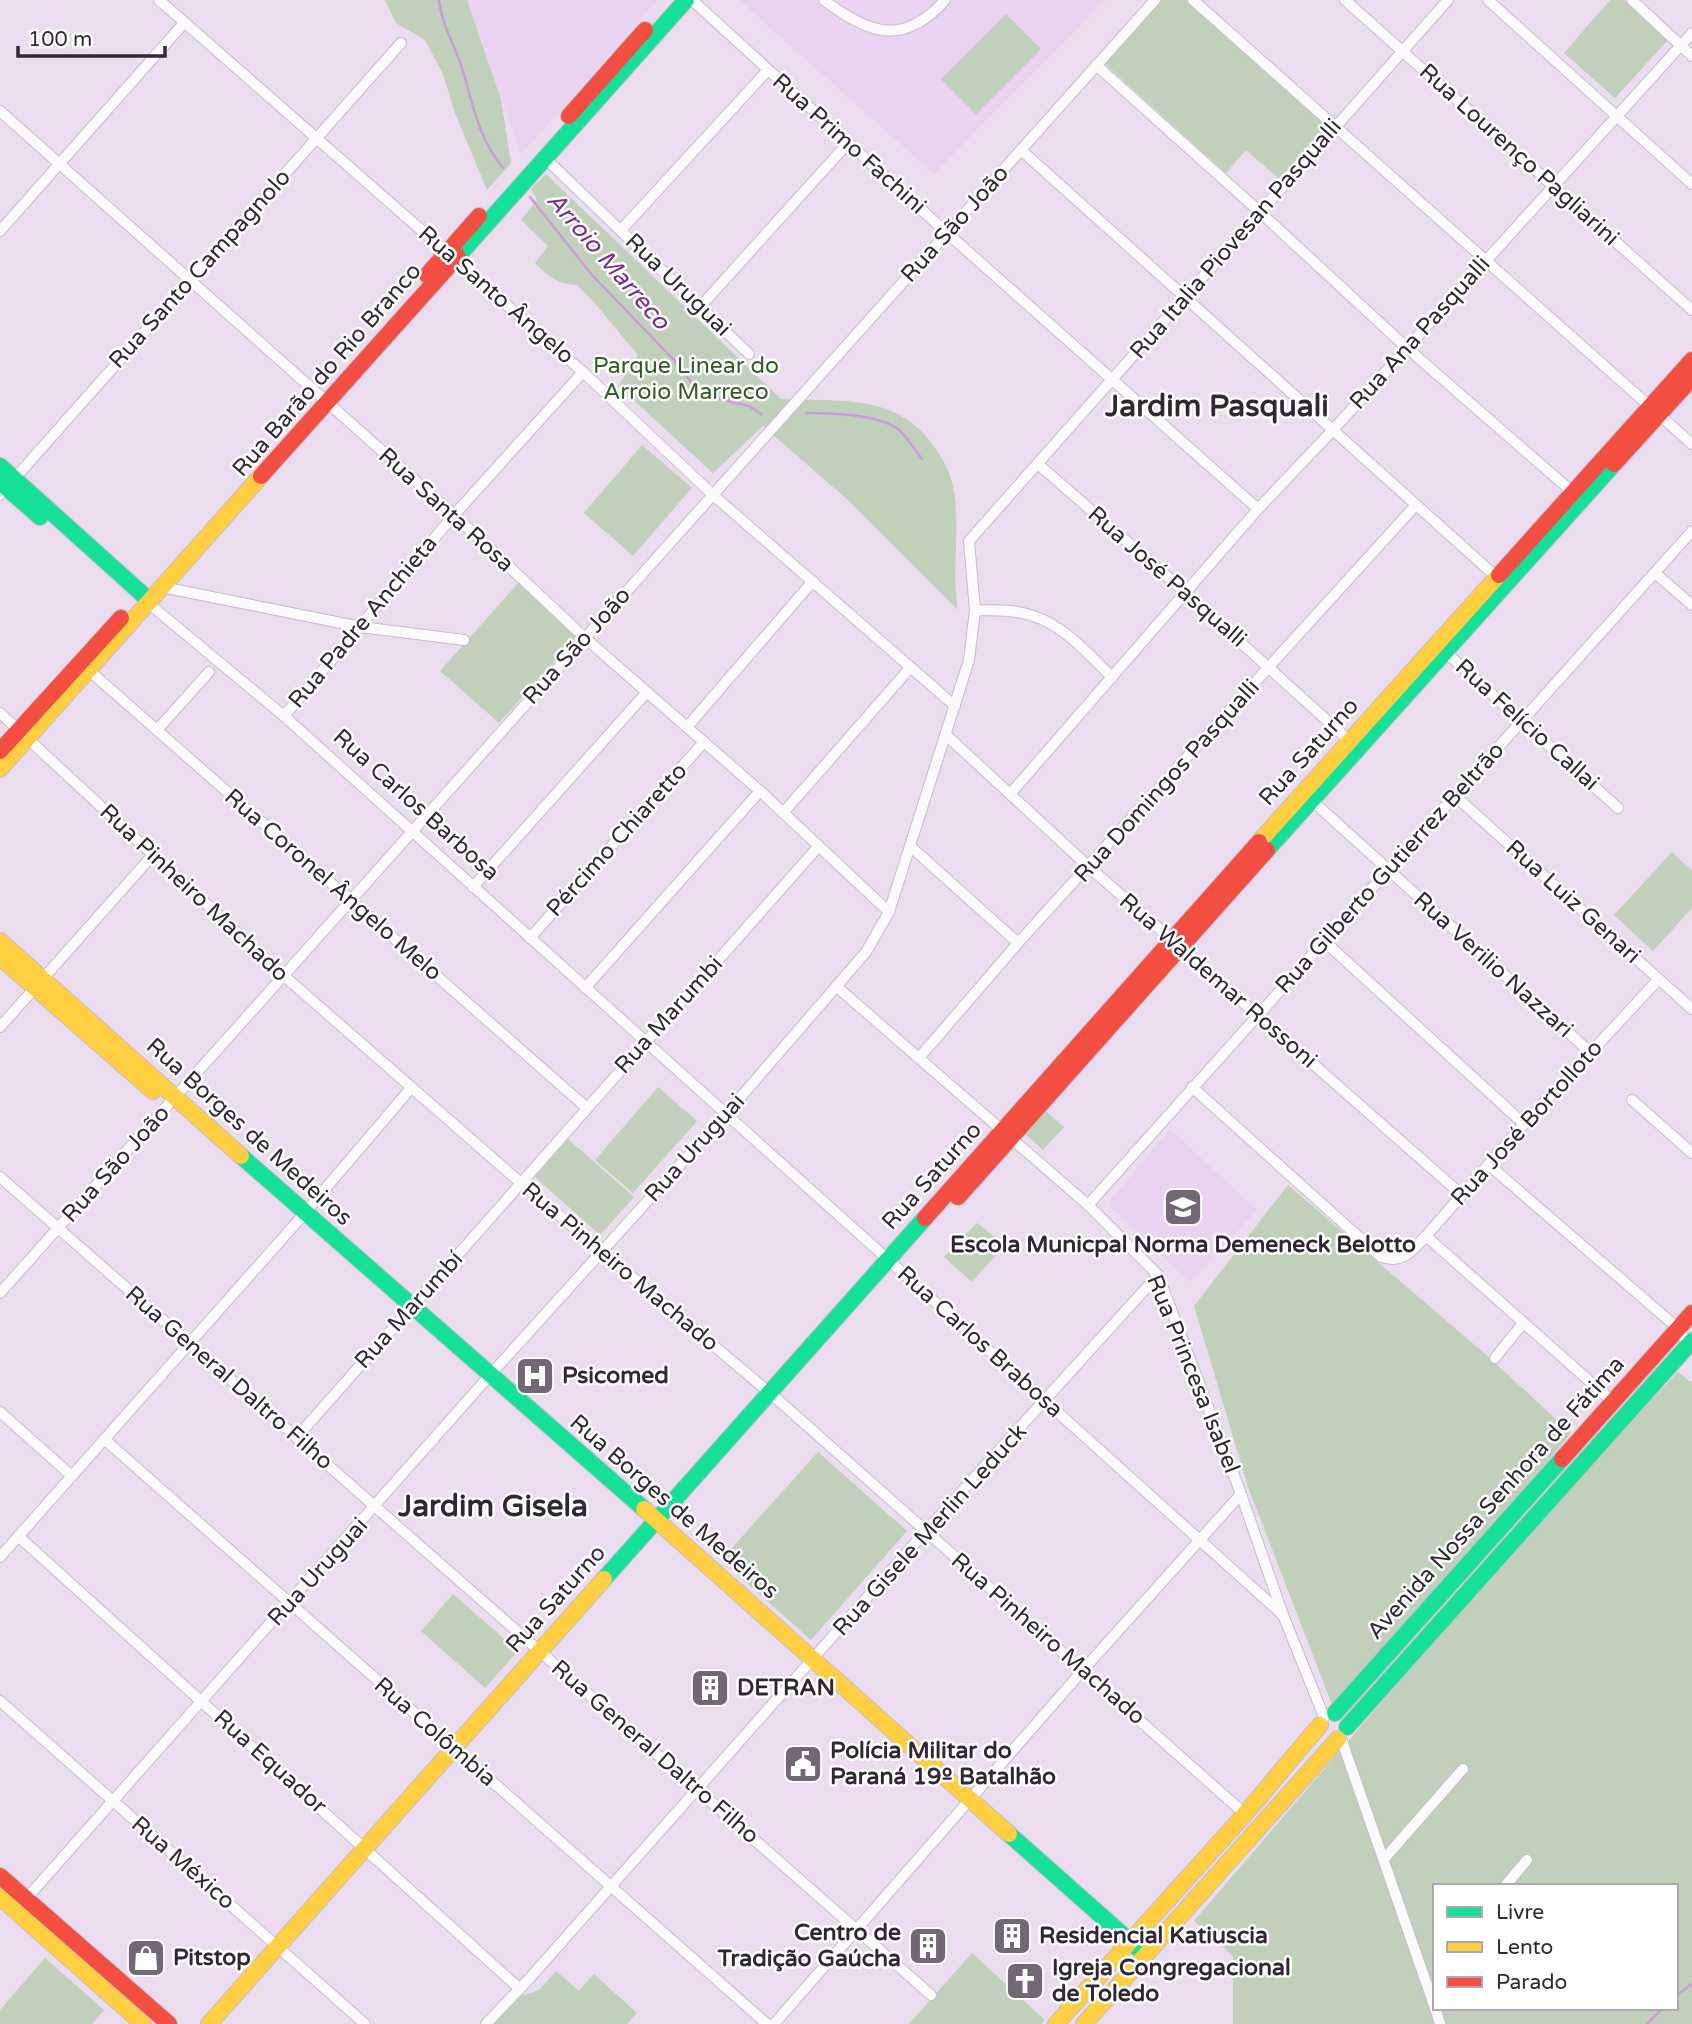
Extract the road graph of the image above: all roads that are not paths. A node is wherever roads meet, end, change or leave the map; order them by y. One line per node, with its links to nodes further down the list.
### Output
1 (159, 0): 13 (street, Rua Santo Ângelo)
2 (672, 0): 31 (street, Rua Barão do Rio Branco)
3 (687, 0): 27 (street, Rua Barão do Rio Branco)
4 (692, 0): 20 (street, Rua Primo Fachini)
5 (824, 0): 6 (street)
6 (945, 0)
7 (1155, 0): 19 (street, Rua São João)
8 (1193, 0): 23 (street)
9 (1345, 0): 17 (street, Rua Lourenço Pagliarini)
10 (1448, 0): 17 (street, Rua Italia Piovesan Pasqualli)
11 (1488, 0): 22 (street)
12 (1632, 0): 16 (street)
13 (184, 23): 24 (street, Rua Santo Ângelo); 28 (street)
14 (1692, 33): 16 (street, Rua Ana Pasqualli)
15 (401, 43): 24 (street, Rua Santo Campagnolo)
16 (1681, 46): 18 (street); 22 (street, Rua Ana Pasqualli)
17 (1403, 51): 23 (street, Rua Italia Piovesan Pasqualli); 30 (street, Rua Lourenço Pagliarini)
18 (1692, 56)
19 (1096, 65): 26 (street, Rua São João); 32 (street)
20 (768, 70): 25 (street, Rua Primo Fachini); 33 (street)
21 (0, 111): 28 (street, Rua Santa Rosa)
22 (1617, 116): 29 (street); 30 (street, Rua Ana Pasqualli)
23 (1335, 126): 32 (street, Rua Italia Piovesan Pasqualli); 37 (street)
24 (316, 138): 36 (street, Rua Santo Ângelo); 38 (street, Rua Santo Campagnolo)
25 (848, 143): 35 (street, Rua Primo Fachini); 40 (street)
26 (1021, 150): 35 (street, Rua São João); 39 (street)
27 (545, 158): 31 (street, Rua Barão do Rio Branco); 33 (street, Rua Uruguai)
28 (60, 164): 34 (street); 38 (street, Rua Santa Rosa)
29 (1692, 184)
30 (1553, 186): 37 (street, Rua Ana Pasqualli); 41 (street, Rua Lourenço Pagliarini)
31 (495, 207): 36 (street, Rua Barão do Rio Branco)
32 (1261, 213): 39 (street, Rua Italia Piovesan Pasqualli); 42 (street)
33 (621, 230): 40 (street, Rua Uruguai)
34 (0, 231)
35 (947, 233): 47 (street, Rua Primo Fachini); 55 (street, Rua São João)
36 (451, 256): 45 (street, Rua Santo Ângelo); 48 (street, Rua Barão do Rio Branco)
37 (1486, 260): 42 (street, Rua Ana Pasqualli); 49 (street)
38 (190, 280): 48 (street, Rua Santa Rosa); 54 (street, Rua Santo Campagnolo)
39 (1187, 297): 47 (street, Rua Italia Piovesan Pasqualli); 50 (street)
40 (700, 307): 43 (street, Rua Uruguai)
41 (1692, 310)
42 (1407, 348): 50 (street, Rua Ana Pasqualli); 56 (street)
43 (750, 354)
44 (1692, 360): 49 (street, Rua Saturno)
45 (583, 372): 55 (street, Rua Santo Ângelo); 59 (street, Rua Padre Anchieta)
46 (1692, 378): 49 (street, Rua Saturno)
47 (1111, 380): 52 (street, Rua Italia Piovesan Pasqualli); 58 (street, Rua Primo Fachini)
48 (325, 399): 59 (street, Rua Santa Rosa); 62 (street, Rua Barão do Rio Branco)
49 (1655, 410): 51 (street); 56 (street, Rua Saturno)
50 (1332, 431): 57 (street); 58 (street, Rua Ana Pasqualli)
51 (1692, 444)
52 (1038, 464): 61 (street, Rua Italia Piovesan Pasqualli); 67 (street, Rua José Pasqualli)
53 (0, 466): 54 (street, Rua Carlos Barbosa)
54 (5, 486): 68 (street, Rua Carlos Barbosa)
55 (712, 495): 64 (street, Rua Santo Ângelo); 72 (street, Rua São João)
56 (1577, 497): 65 (street, Rua Saturno)
57 (1416, 505): 65 (street); 77 (street, Rua Domingos Pasqualli)
58 (1258, 509): 67 (street, Rua Ana Pasqualli)
59 (454, 516): 71 (street, Rua Padre Anchieta); 72 (street, Rua Santa Rosa)
60 (1692, 531): 63 (street, Rua Gilberto Gutierrez Beltrão)
61 (969, 541): 70 (street, Rua Uruguai)
62 (187, 553): 66 (street, Rua Barão do Rio Branco); 68 (street, Rua Barão do Rio Branco)
63 (1655, 573): 69 (street); 84 (street, Rua Gilberto Gutierrez Beltrão)
64 (813, 581): 76 (street, Rua Santo Ângelo); 85 (street)
65 (1501, 581): 74 (street, Rua Saturno)
66 (162, 587): 68 (street, Rua Barão do Rio Branco); 71 (street)
67 (1186, 593): 77 (street, Rua José Pasqualli); 79 (street, Rua Ana Pasqualli)
68 (145, 602): 75 (street, Rua Barão do Rio Branco); 83 (street, Rua Carlos Barbosa)
69 (1692, 606)
70 (975, 610): 79 (street); 81 (street, Rua Uruguai)
71 (361, 627): 73 (street); 83 (street, Rua Padre Anchieta)
72 (585, 638): 80 (street, Rua Santa Rosa); 99 (street, Rua São João)
73 (464, 640)
74 (1440, 647): 84 (street, Rua Felício Callai); 90 (street, Rua Saturno)
75 (84, 666): 86 (street, Rua Coronel Ângelo Melo); 87 (street, Rua Barão do Rio Branco)
76 (910, 668): 81 (street, Rua Santo Ângelo); 98 (street)
77 (1269, 668): 90 (street, Rua José Pasqualli); 103 (street, Rua Domingos Pasqualli)
78 (209, 672): 86 (street)
79 (1112, 677): 94 (street, Rua Ana Pasqualli)
80 (647, 692): 85 (street, Rua Santa Rosa); 105 (street)
81 (955, 706): 88 (street, Rua Uruguai)
82 (0, 713): 87 (street, Rua Pinheiro Machado)
83 (284, 716): 99 (street, Rua Carlos Barbosa)
84 (1522, 721): 95 (street, Rua Gilberto Gutierrez Beltrão); 97 (street, Rua Felício Callai)
85 (687, 727): 89 (street, Rua Santa Rosa)
86 (157, 730): 106 (street, Rua Coronel Ângelo Melo)
87 (23, 734): 91 (street, Rua Barão do Rio Branco); 92 (street, Rua Barão do Rio Branco); 102 (street, Rua Pinheiro Machado)
88 (946, 735): 94 (street, Rua Waldemar Rossoni); 100 (street, Rua Uruguai)
89 (704, 742): 93 (street, Rua Santa Rosa); 108 (street, Pércimo Chiaretto)
90 (1354, 744): 96 (street, Rua Saturno)
91 (0, 751)
92 (0, 769)
93 (760, 791): 98 (street, Rua Santa Rosa); 118 (street)
94 (1011, 793): 103 (street, Rua Waldemar Rossoni)
95 (1454, 795): 104 (street, Rua Gilberto Gutierrez Beltrão); 115 (street, Rua Luiz Genari)
96 (1308, 797): 104 (street, Rua Verilio Nazzari); 112 (street, Rua Saturno)
97 (1618, 808)
98 (783, 813): 101 (street, Rua Santa Rosa)
99 (411, 831): 105 (street, Rua Carlos Barbosa); 106 (street, Rua São João)
100 (910, 846): 107 (street, Rua Uruguai); 111 (street)
101 (818, 847): 107 (street, Rua Santa Rosa); 122 (street, Rua Marumbi)
102 (152, 856): 114 (street, Rua Pinheiro Machado); 116 (street)
103 (1089, 867): 111 (street, Rua Domingos Pasqualli); 112 (street, Rua Waldemar Rossoni)
104 (1387, 870): 110 (street, Rua Gilberto Gutierrez Beltrão); 123 (street, Rua Verilio Nazzari)
105 (473, 887): 108 (street, Rua Carlos Barbosa)
106 (350, 900): 114 (street, Rua São João); 129 (street, Rua Coronel Ângelo Melo)
107 (889, 912): 117 (street, Rua Uruguai)
108 (530, 938): 118 (street, Rua Carlos Barbosa)
109 (0, 941): 116 (street, Rua Borges de Medeiros)
110 (1324, 941): 120 (street, Rua Gilberto Gutierrez Beltrão); 131 (street)
111 (1018, 943): 124 (street, Rua Domingos Pasqualli)
112 (1176, 945): 120 (street, Rua Waldemar Rossoni); 132 (street, Rua Saturno)
113 (0, 957): 116 (street)
114 (283, 975): 126 (street, Rua Pinheiro Machado); 127 (street, Rua São João)
115 (1658, 980): 119 (street, Rua Luiz Genari); 123 (street, Rua José Bortolloto)
116 (39, 983): 121 (street); 127 (street, Rua Borges de Medeiros)
117 (837, 987): 124 (street, Rua Princesa Isabel); 130 (street, Rua Uruguai)
118 (585, 988): 122 (street, Rua Carlos Barbosa)
119 (1692, 1009)
120 (1258, 1014): 125 (street, Rua Gilberto Gutierrez Beltrão); 137 (street, Rua Waldemar Rossoni)
121 (0, 1027)
122 (644, 1041): 129 (street, Rua Marumbi); 130 (street, Rua Carlos Brabosa)
123 (1591, 1053): 131 (street, Rua José Bortolloto)
124 (919, 1058): 132 (street, Rua Princesa Isabel)
125 (1192, 1087): 138 (street, Rua Gilberto Gutierrez Beltrão); 141 (street, Rua José Bortolloto)
126 (411, 1088): 136 (street, Rua Pinheiro Machado); 139 (street)
127 (172, 1100): 139 (street, Rua Borges de Medeiros); 140 (street, Rua São João)
128 (1632, 1100): 133 (street)
129 (587, 1108): 136 (street, Rua Marumbi)
130 (726, 1114): 142 (street, Rua Uruguai); 143 (street, Rua Carlos Brabosa)
131 (1524, 1124): 134 (street, Rua José Bortolloto)
132 (1007, 1134): 138 (street, Rua Princesa Isabel); 143 (street, Rua Saturno)
133 (1692, 1153)
134 (1489, 1165): 137 (street, Rua José Bortolloto); 149 (street)
135 (0, 1177): 140 (street, Rua General Daltro Filho)
136 (522, 1184): 142 (street, Rua Pinheiro Machado); 146 (street, Rua Marumbí)
137 (1462, 1195): 141 (street, Rua José Bortolloto)
138 (1088, 1205): 144 (street, Rua Princesa Isabel)
139 (301, 1217): 146 (street, Rua Borges de Medeiros); 151 (street)
140 (58, 1228): 145 (street, Rua São João); 151 (street, Rua General Daltro Filho)
141 (1426, 1236): 148 (street)
142 (601, 1251): 153 (street, Rua Uruguai); 154 (street, Rua Pinheiro Machado)
143 (892, 1263): 154 (street, Rua Saturno); 155 (street, Rua Carlos Brabosa)
144 (1158, 1275): 155 (street, Rua Gisele Merlin Leduck); 161 (street, Rua Princesa Isabel)
145 (0, 1293)
146 (409, 1311): 153 (street, Rua Borges de Medeiros); 158 (street, Rua Marumbí)
147 (1692, 1313): 149 (street, Avenida Nossa Senhora de Fátima)
148 (1523, 1323): 152 (street); 156 (street)
149 (1677, 1330): 150 (street); 156 (street, Avenida Nossa Senhora de Fátima)
150 (1691, 1342): 176 (street, Avenida Nossa Senhora de Fátima)
151 (189, 1343): 158 (street, Rua General Daltro Filho); 159 (street)
152 (1495, 1358)
153 (487, 1379): 162 (street, Rua Uruguai); 163 (street, Rua Borges de Medeiros)
154 (773, 1396): 163 (street, Rua Saturno); 164 (street, Rua Pinheiro Machado)
155 (1046, 1401): 164 (street, Rua Gisele Merlin Leduck); 166 (street, Rua Carlos Brabosa)
156 (1613, 1402): 175 (street, Avenida Nossa Senhora de Fátima)
157 (0, 1412): 160 (street)
158 (297, 1437): 162 (street, Rua General Daltro Filho)
159 (104, 1439): 160 (street); 168 (street, Rua Colômbia)
160 (72, 1476): 165 (street)
161 (1241, 1494): 166 (street); 169 (street, Rua Princesa Isabel)
162 (376, 1506): 168 (street, Rua Uruguai); 170 (street, Rua General Daltro Filho)
163 (657, 1527): 170 (street, Rua Saturno); 171 (street, Rua Borges de Medeiros)
164 (926, 1531): 171 (street, Rua Gisele Merlin Leduck); 172 (street, Rua Pinheiro Machado)
165 (18, 1536): 167 (street); 174 (street, Rua Equador)
166 (1201, 1539): 169 (street, Rua Carlos Brabosa); 172 (street)
167 (0, 1557)
168 (290, 1603): 174 (street, Rua Uruguai); 177 (street, Rua Colômbia)
169 (1283, 1615): 175 (street, Rua Princesa Isabel)
170 (544, 1654): 177 (street, Rua Saturno); 179 (street, Rua General Daltro Filho)
171 (810, 1663): 179 (street, Rua Gisele Merlin Leduck); 181 (street, Rua Borges de Medeiros)
172 (1083, 1670): 181 (street); 182 (street, Rua Pinheiro Machado)
173 (0, 1701): 180 (street, Rua México)
174 (202, 1701): 180 (street, Rua Uruguai); 183 (street, Rua Equador)
175 (1326, 1718): 176 (street); 176 (street); 182 (street, Avenida Nossa Senhora de Fátima)
176 (1342, 1735): 184 (street); 194 (street, Avenida Nossa Senhora de Fátima)
177 (457, 1750): 183 (street, Rua Saturno); 188 (street, Rua Colômbia)
178 (1462, 1769): 184 (street)
179 (698, 1789): 188 (street, Rua Gisele Merlin Leduck); 191 (street, Rua General Daltro Filho)
180 (113, 1801): 190 (street, Rua Uruguai); 193 (street, Rua México)
181 (967, 1804): 191 (street); 192 (street, Rua Borges de Medeiros)
182 (1245, 1814): 192 (street, Avenida Nossa Senhora de Fátima)
183 (368, 1850): 193 (street, Rua Saturno); 197 (street, Rua Equador)
184 (1384, 1859): 196 (street)
185 (1527, 1860): 187 (street)
186 (0, 1876): 190 (street)
187 (1507, 1884)
188 (611, 1887): 197 (street, Rua Gisele Merlin Leduck); 206 (street, Rua Colômbia)
189 (0, 1897): 200 (street)
190 (26, 1899): 201 (street)
191 (857, 1930): 198 (street, Rua General Daltro Filho); 207 (street)
192 (1127, 1944): 194 (street); 208 (street, Avenida Nossa Senhora de Fátima)
193 (281, 1949): 202 (street, Rua Saturno); 203 (street, Rua Saturno); 204 (street, Rua México)
194 (1143, 1958): 209 (street, Avenida Nossa Senhora de Fátima)
195 (1433, 1971): 196 (street)
196 (1426, 1979): 199 (street)
197 (520, 1989): 205 (street, Rua Gisele Merlin Leduck)
198 (931, 1995)
199 (1433, 2002)
200 (143, 2024)
201 (169, 2024)
202 (209, 2024)
203 (220, 2024)
204 (365, 2024)
205 (486, 2024)
206 (766, 2024)
207 (774, 2024)
208 (1056, 2024)
209 (1084, 2024)

